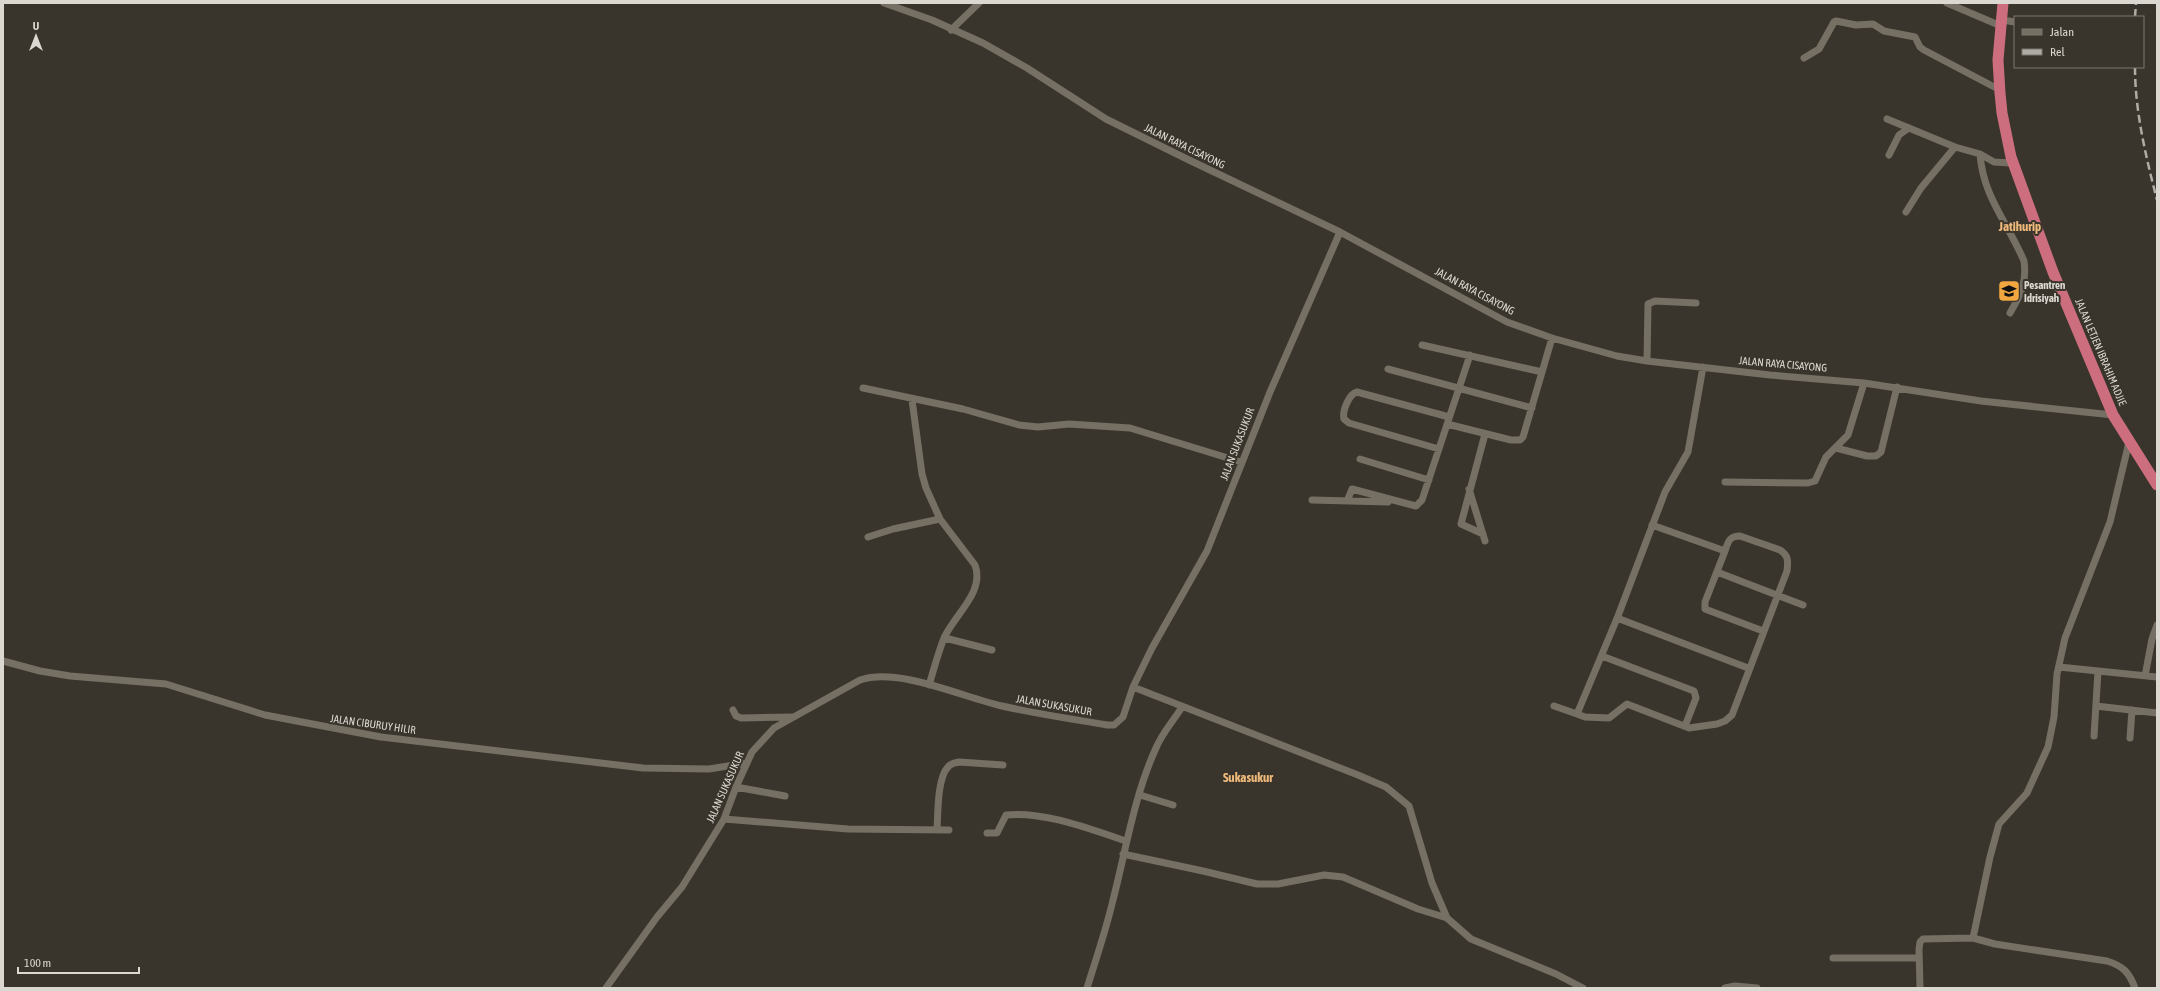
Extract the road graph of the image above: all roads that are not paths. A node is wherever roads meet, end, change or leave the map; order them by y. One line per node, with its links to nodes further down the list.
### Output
1 (884, 3): 7 (street, JALAN RAYA CISAYONG)
2 (979, 3): 7 (street)
3 (1947, 3): 6 (street)
4 (2003, 3): 6 (highway, JALAN LETJEN IBRAHIM ADJIE)
5 (2014, 22): 6 (street)
6 (2001, 23): 9 (highway, JALAN LETJEN IBRAHIM ADJIE)
7 (951, 30): 17 (street, JALAN RAYA CISAYONG)
8 (1804, 58): 9 (street)
9 (2000, 90): 15 (highway, JALAN LETJEN IBRAHIM ADJIE)
10 (1887, 119): 11 (street)
11 (1909, 128): 12 (street); 14 (street)
12 (1955, 148): 13 (street); 16 (street)
13 (1980, 154): 15 (street); 19 (street)
14 (1889, 155)
15 (2015, 168): 33 (highway, JALAN LETJEN IBRAHIM ADJIE)
16 (1906, 212)
17 (1340, 232): 20 (street, JALAN RAYA CISAYONG); 40 (street, JALAN SUKASUKUR)
18 (1696, 303): 23 (street)
19 (2010, 313)
20 (1552, 338): 23 (street, JALAN RAYA CISAYONG); 26 (street)
21 (1422, 345): 22 (street)
22 (1470, 356): 26 (street); 30 (street)
23 (1647, 361): 24 (street, JALAN RAYA CISAYONG)
24 (1703, 367): 27 (street, JALAN RAYA CISAYONG); 49 (street)
25 (1388, 369): 30 (street)
26 (1542, 372): 32 (street)
27 (1864, 382): 28 (street, JALAN RAYA CISAYONG); 38 (street)
28 (1897, 387): 33 (street, JALAN RAYA CISAYONG); 38 (street)
29 (863, 388): 31 (street)
30 (1458, 388): 32 (street); 34 (street)
31 (912, 400): 40 (street); 48 (street)
32 (1532, 408): 35 (street)
33 (2113, 415): 36 (highway, JALAN LETJEN IBRAHIM ADJIE)
34 (1448, 421): 35 (street); 37 (street); 37 (street)
35 (1485, 434): 44 (street)
36 (2129, 442): 43 (highway, JALAN LETJEN IBRAHIM ADJIE); 63 (street)
37 (1439, 448): 41 (street)
38 (1836, 448): 42 (street)
39 (1360, 459): 41 (street)
40 (1241, 462): 68 (street, JALAN SUKASUKUR)
41 (1429, 480): 47 (street)
42 (1725, 482)
43 (2157, 485)
44 (1469, 488): 44 (street)
45 (1312, 500): 46 (street)
46 (1347, 501): 47 (street); 47 (street)
47 (1400, 502)
48 (940, 519): 50 (street); 58 (street)
49 (1652, 525): 51 (street); 55 (street)
50 (868, 537)
51 (1725, 551): 52 (street); 53 (street)
52 (1717, 572): 53 (street); 57 (street)
53 (1777, 595): 54 (street); 57 (street)
54 (1802, 605)
55 (1617, 618): 60 (street); 62 (street)
56 (2157, 626): 65 (street)
57 (1763, 631): 62 (street)
58 (944, 638): 59 (street); 67 (street)
59 (992, 650)
60 (1602, 656): 75 (street); 77 (street)
61 (3, 661): 80 (street, JALAN CIBURUY HILIR)
62 (1748, 668): 77 (street)
63 (2058, 668): 64 (street); 93 (street)
64 (2098, 671): 65 (street); 70 (street)
65 (2145, 676): 66 (street)
66 (2157, 677)
67 (929, 685): 68 (street, JALAN SUKASUKUR); 76 (street, JALAN SUKASUKUR)
68 (1133, 686): 71 (street)
69 (1554, 706): 75 (street)
70 (2096, 706): 73 (street); 78 (street)
71 (1182, 707): 83 (street); 92 (street)
72 (733, 710): 76 (street)
73 (2132, 710): 74 (street); 79 (street)
74 (2157, 713)
75 (1577, 714): 77 (street)
76 (793, 717): 80 (street, JALAN SUKASUKUR)
77 (1685, 726)
78 (2094, 736)
79 (2130, 738)
80 (747, 763): 82 (street, JALAN SUKASUKUR)
81 (1003, 765): 87 (street)
82 (736, 787): 84 (street); 86 (street, JALAN SUKASUKUR)
83 (1140, 795): 85 (street); 90 (street)
84 (784, 796)
85 (1173, 805)
86 (724, 819): 87 (street); 96 (street, JALAN SUKASUKUR)
87 (937, 830): 88 (street)
88 (949, 830)
89 (987, 833): 90 (street)
90 (1126, 841): 91 (street)
91 (1123, 854): 92 (street); 97 (street)
92 (1447, 918): 98 (street)
93 (1973, 938): 95 (street); 102 (street)
94 (1833, 958): 95 (street)
95 (1919, 958): 101 (street)
96 (606, 988)
97 (1087, 988)
98 (1584, 988)
99 (1725, 988): 100 (street)
100 (1757, 988)
101 (1920, 988)
102 (2135, 988)

